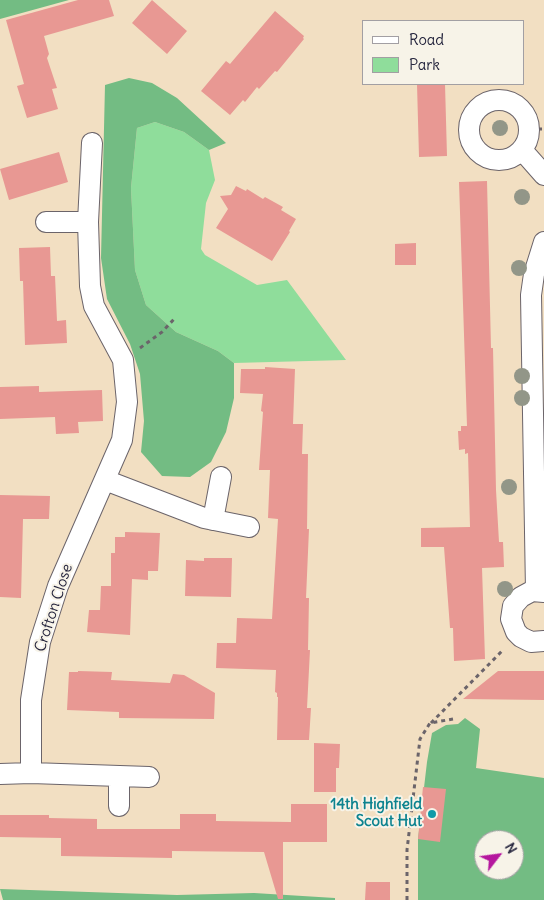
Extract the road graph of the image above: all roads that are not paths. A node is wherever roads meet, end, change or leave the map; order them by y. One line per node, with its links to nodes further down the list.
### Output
1 (537, 129): 3 (street); 3 (street)
2 (92, 143): 6 (street, Crofton Close)
3 (522, 150): 4 (street)
4 (544, 176)
5 (46, 222): 6 (street)
6 (88, 222): 9 (street, Crofton Close)
7 (544, 242): 12 (street)
8 (221, 476): 10 (street)
9 (105, 480): 10 (street); 14 (street, Crofton Close)
10 (213, 520): 11 (street)
11 (249, 526)
12 (540, 592): 13 (street)
13 (544, 641)
14 (31, 773): 15 (street); 16 (street)
15 (0, 774)
16 (119, 776): 17 (street); 18 (street)
17 (149, 776)
18 (118, 806)

